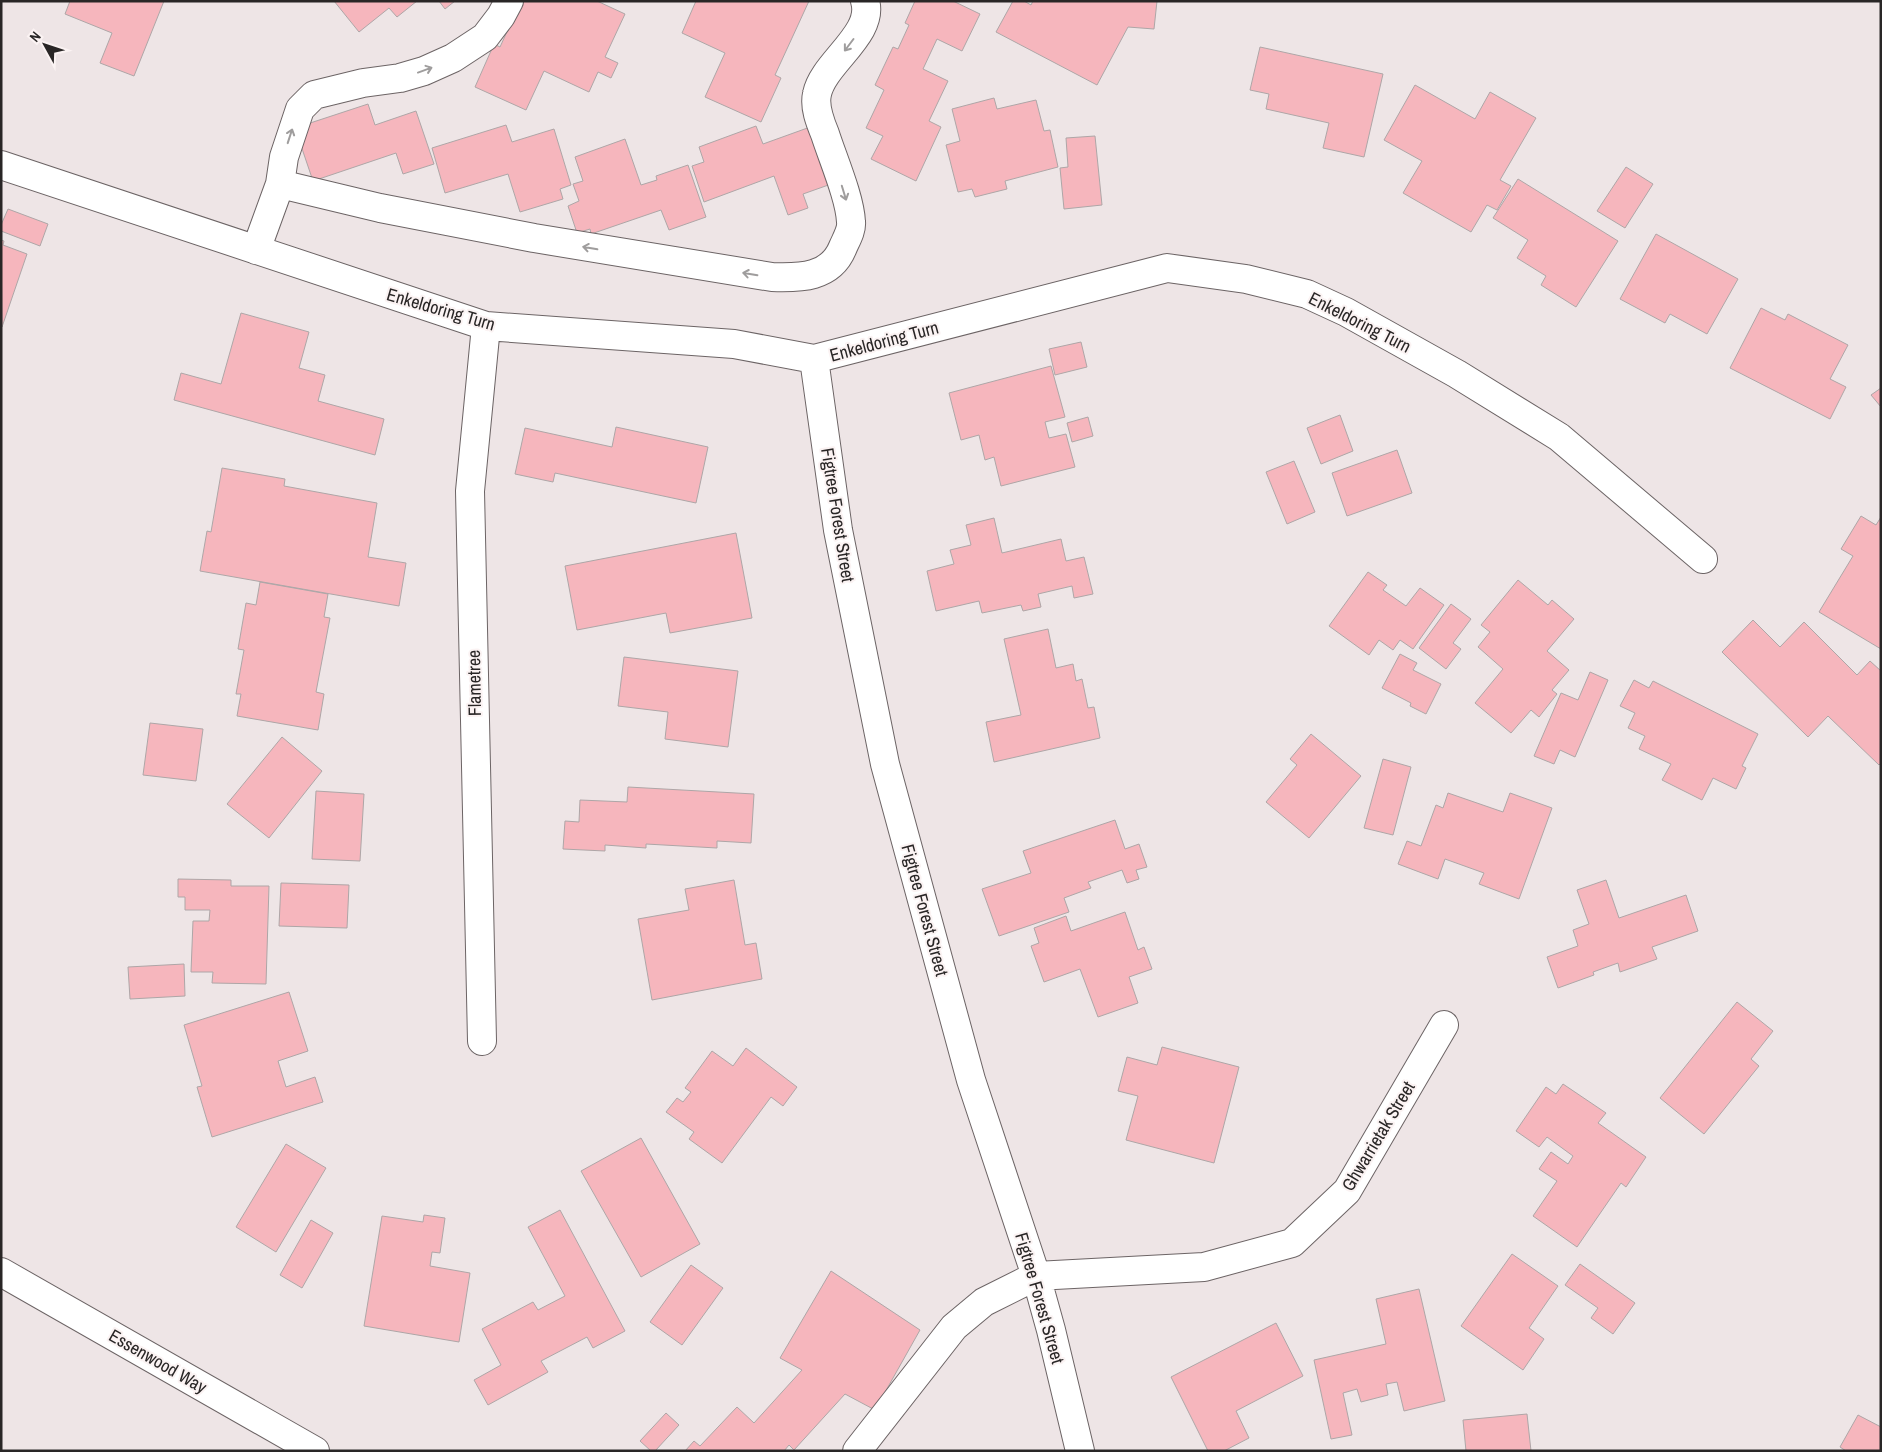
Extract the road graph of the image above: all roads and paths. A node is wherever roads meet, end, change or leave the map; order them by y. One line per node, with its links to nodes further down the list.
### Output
1 (509, 1): 4 (street, one-way to 1)
2 (865, 1): 4 (street, one-way to 4)
3 (1, 165): 5 (street, Enkeldoring Turn)
4 (280, 184): 5 (street)
5 (256, 250): 6 (street, Enkeldoring Turn)
6 (486, 326): 7 (street, Enkeldoring Turn); 10 (street, Flametree)
7 (814, 359): 8 (street, Enkeldoring Turn); 12 (street, Figtree Forest Street)
8 (1703, 558)
9 (1444, 1025): 12 (street, Ghwarrietak Street)
10 (482, 1041)
11 (1, 1272): 13 (street, Essenwood Way)
12 (1036, 1276): 14 (street); 15 (street, Figtree Forest Street)
13 (314, 1451)
14 (857, 1451)
15 (1080, 1451)

